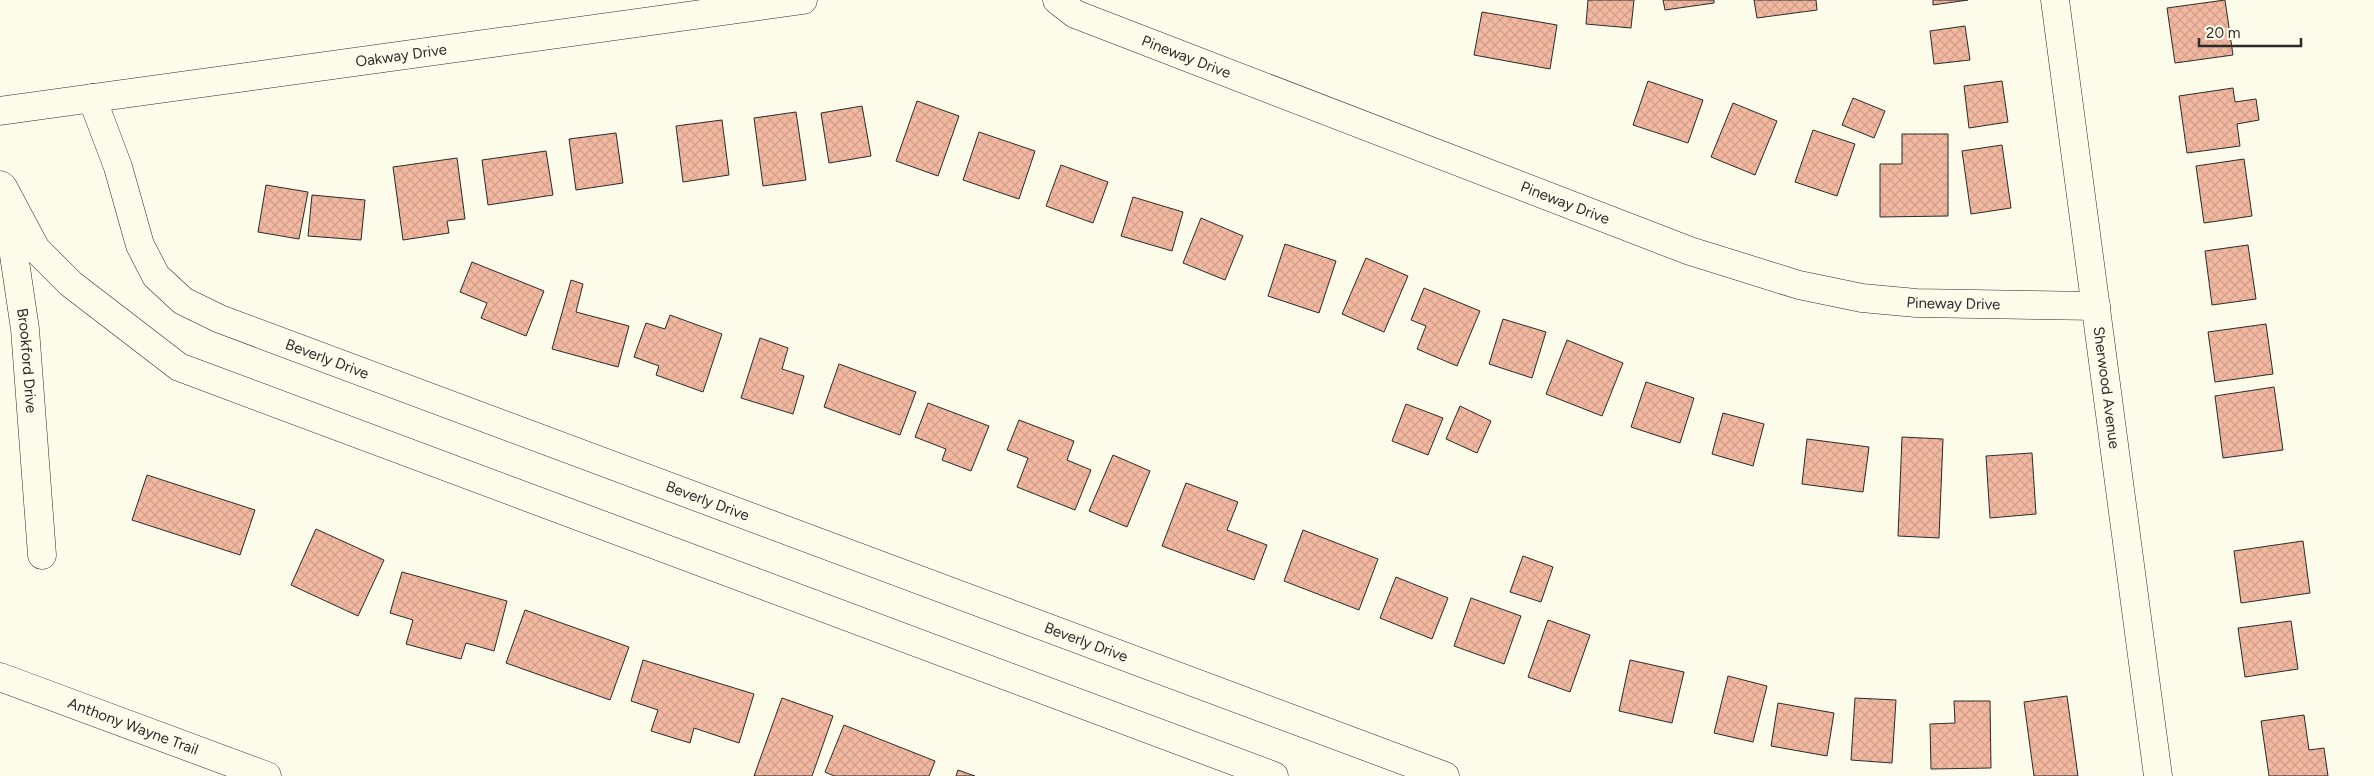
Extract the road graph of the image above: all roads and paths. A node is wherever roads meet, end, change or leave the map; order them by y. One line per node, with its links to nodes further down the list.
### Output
1 (803, 0): 4 (main road, Oakway Drive)
2 (1057, 0): 7 (main road, Pineway Drive)
3 (2055, 0): 7 (main road, Sherwood Avenue)
4 (92, 98): 5 (main road, Oakway Drive); 12 (main road, Beverly Drive)
5 (0, 111)
6 (1, 180): 8 (main road, Brookford Drive); 11 (main road)
7 (2096, 306): 13 (main road, Sherwood Avenue)
8 (42, 555)
9 (0, 677): 10 (main road, Anthony Wayne Trail)
10 (267, 776)
11 (1274, 776)
12 (1445, 776)
13 (2158, 776)

